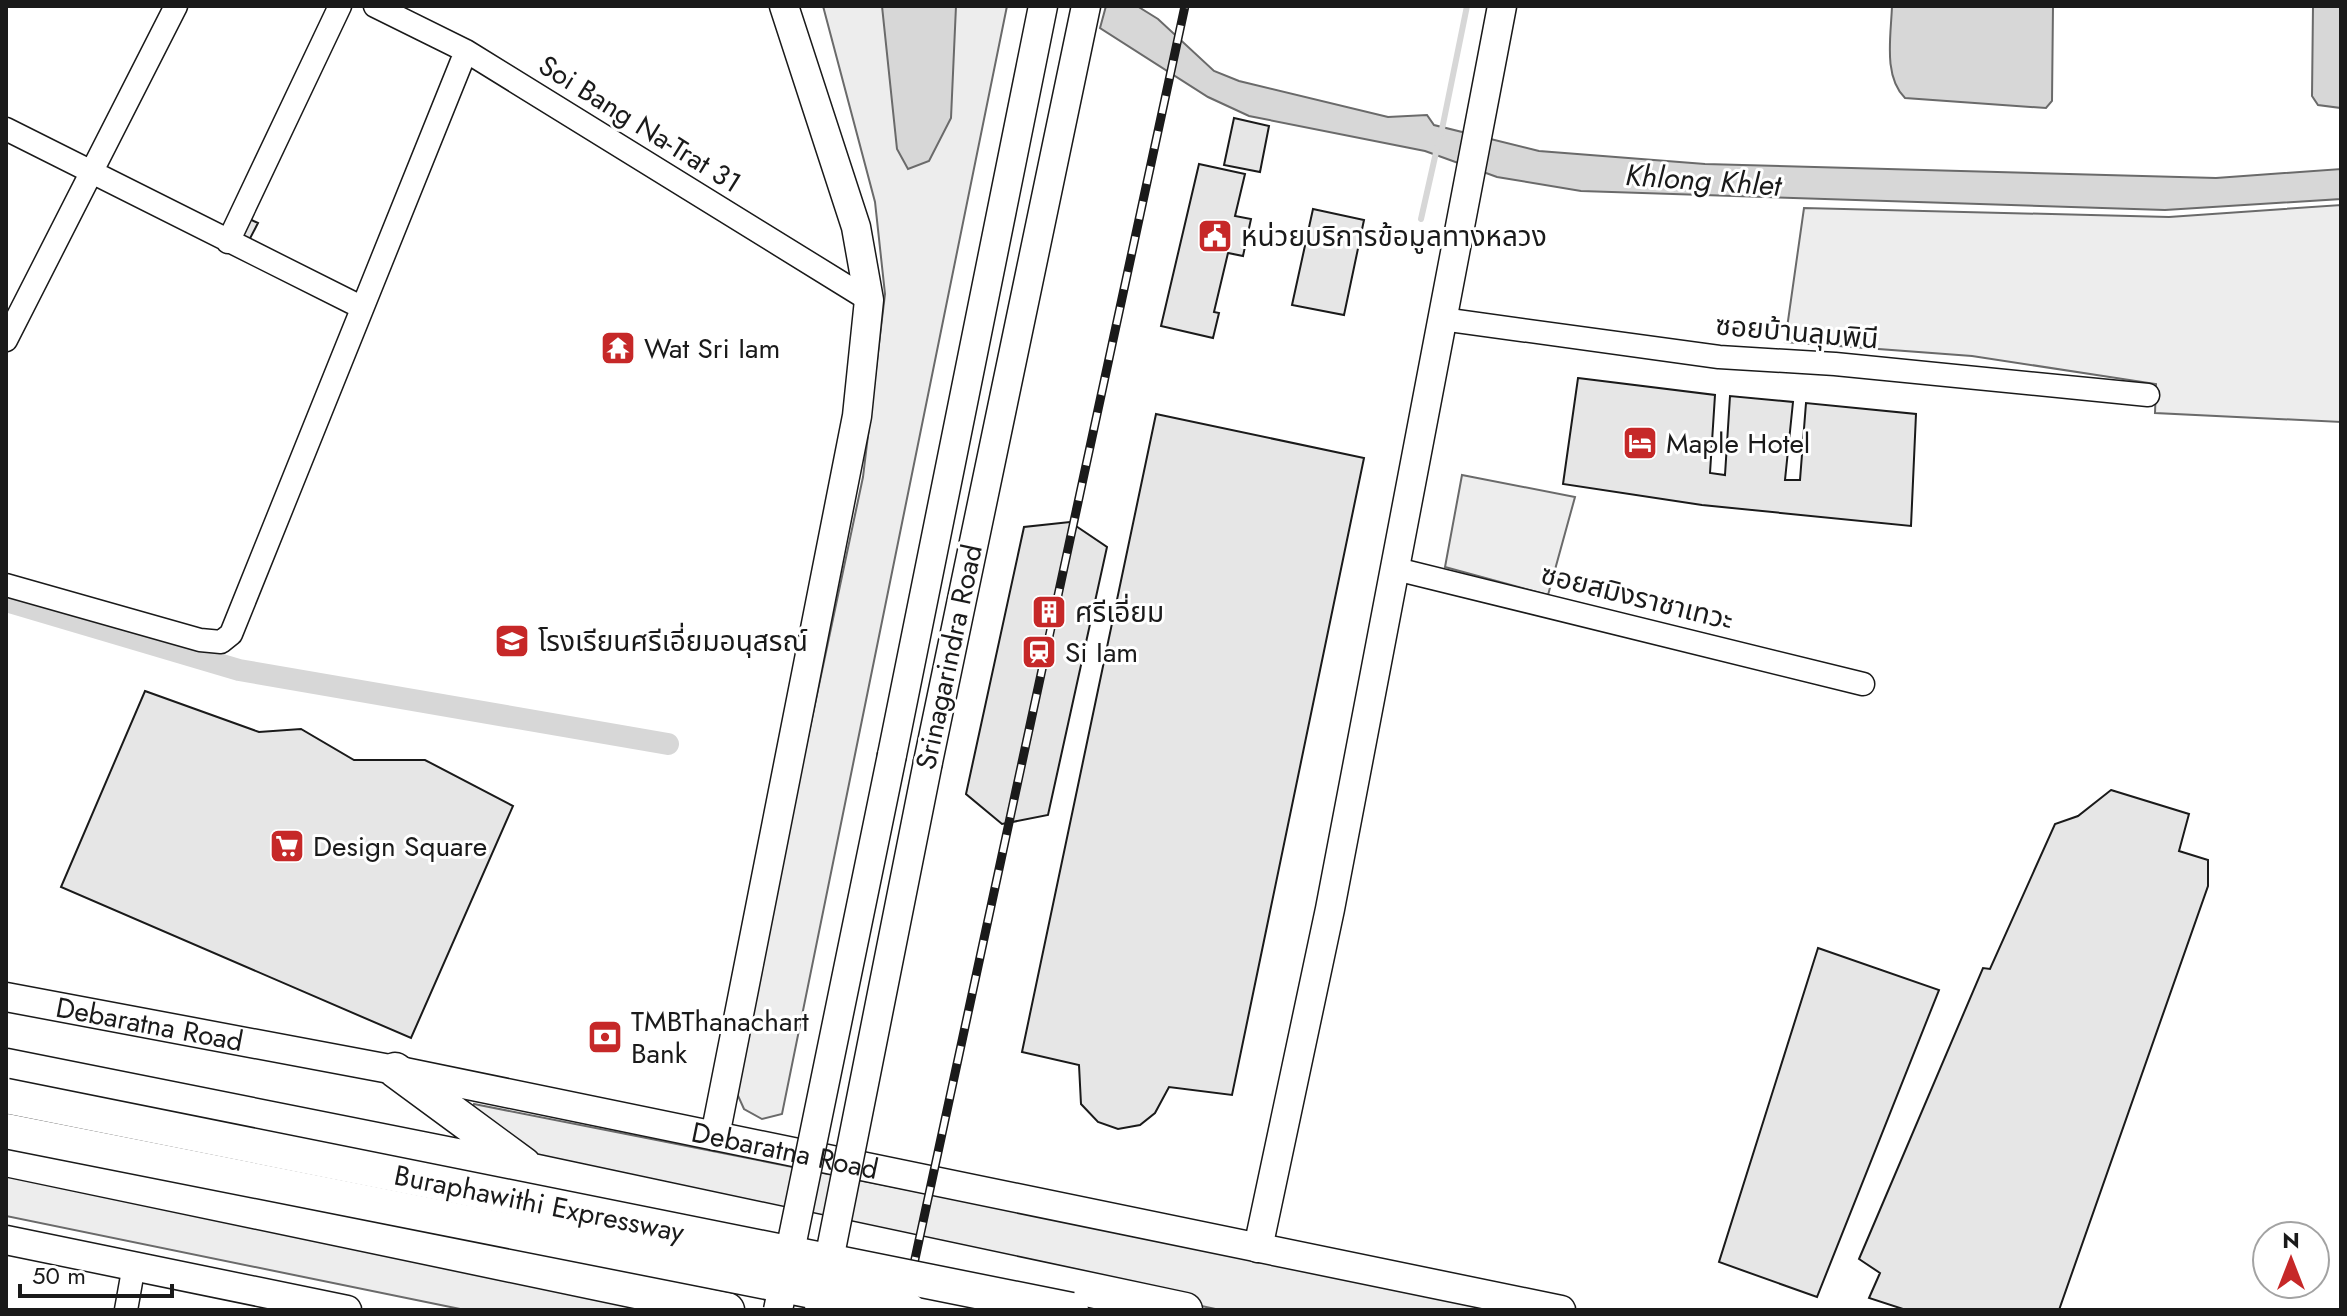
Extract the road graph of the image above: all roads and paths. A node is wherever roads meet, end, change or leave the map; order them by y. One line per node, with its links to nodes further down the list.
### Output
1 (176, 6): 10 (street)
2 (340, 6): 11 (street)
3 (375, 6): 8 (street, Soi Bang Na-Trat 31)
4 (784, 6): 12 (main road)
5 (1043, 6): 35 (main road, Srinagarindra Road, bridge)
6 (1086, 6): 37 (main road, Srinagarindra Road, bridge)
7 (1502, 6): 14 (main road)
8 (466, 51): 12 (street, Soi Bang Na-Trat 31); 13 (street)
9 (6, 129): 10 (street)
10 (94, 171): 11 (street); 15 (street)
11 (228, 242): 13 (street)
12 (869, 300): 25 (main road)
13 (361, 307): 18 (street)
14 (1442, 319): 16 (street, ซอยบ้านลุมพินี); 17 (main road)
15 (6, 340)
16 (2148, 395)
17 (1396, 569): 19 (street, ซอยสมิงราชาเทวะ); 30 (main road)
18 (6, 585)
19 (1863, 684)
20 (6, 997): 22 (main road, Debaratna Road)
21 (6, 1066): 28 (highway)
22 (395, 1070): 25 (main road, Debaratna Road); 28 (highway)
23 (6, 1096): 39 (highway, Buraphawithi Expressway, bridge)
24 (6, 1131): 38 (highway, Buraphawithi Expressway, bridge)
25 (715, 1136): 30 (main road, Debaratna Road)
26 (6, 1151): 36 (highway)
27 (6, 1159): 34 (highway)
28 (532, 1171): 40 (highway)
29 (6, 1240): 31 (main road)
30 (1258, 1248): 41 (main road, Debaratna Road)
31 (134, 1265): 32 (street); 33 (main road)
32 (126, 1310)
33 (347, 1310)
34 (727, 1310)
35 (778, 1310)
36 (808, 1310)
37 (819, 1310)
38 (908, 1310)
39 (1071, 1310)
40 (1185, 1310)
41 (1561, 1310)

